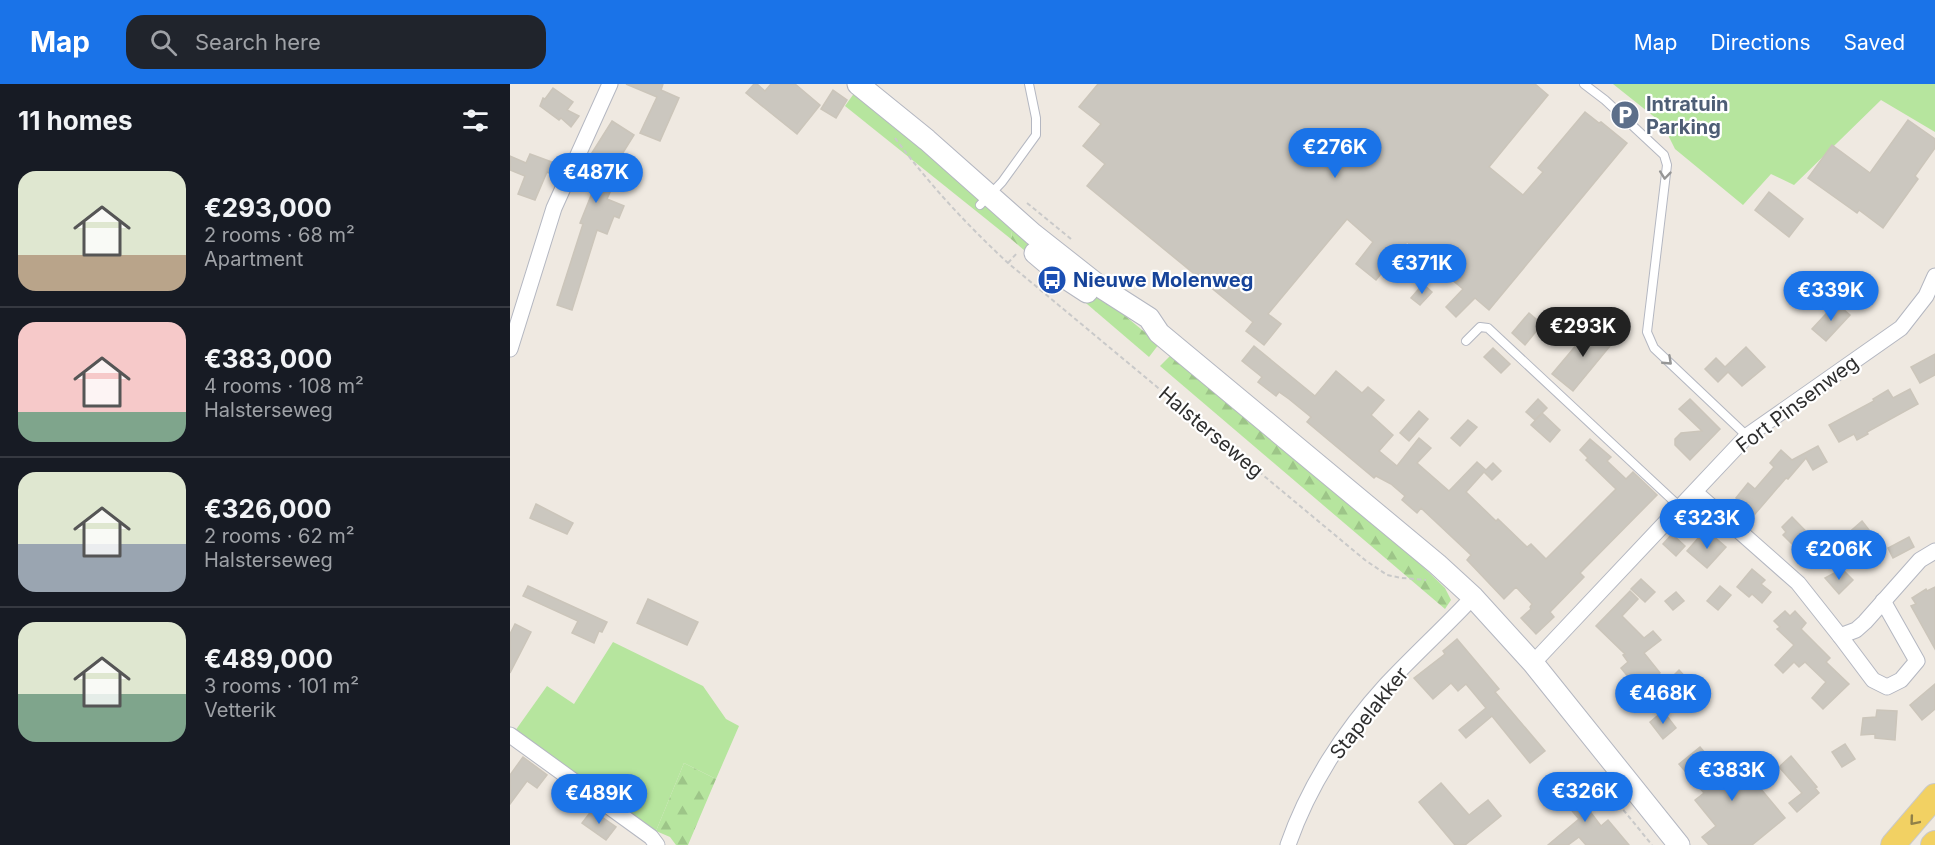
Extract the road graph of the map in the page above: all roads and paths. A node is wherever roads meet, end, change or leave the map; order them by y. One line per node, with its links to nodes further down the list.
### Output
1 (610, 84): 10 (street)
2 (858, 84): 6 (main road)
3 (1029, 84): 6 (lane)
4 (1584, 84): 11 (lane, one-way to 11)
5 (894, 136): 15 (path, Halsterseweg)
6 (984, 201): 16 (main road)
7 (1935, 276): 8 (street, Fort Pinsenweg)
8 (1930, 299): 11 (street, Fort Pinsenweg)
9 (1467, 341): 13 (lane)
10 (510, 349)
11 (1747, 436): 12 (street, Fort Pinsenweg)
12 (1695, 492): 13 (street, Fort Pinsenweg); 18 (street)
13 (1680, 507): 19 (street, Fort Pinsenweg)
14 (1935, 551): 17 (street)
15 (1427, 580)
16 (1473, 597): 19 (main road); 23 (street, Stapelakker)
17 (1883, 601): 18 (street); 18 (street)
18 (1840, 636)
19 (1533, 663): 24 (main road)
20 (512, 741): 22 (street)
21 (1935, 796): 25 (main road, one-way to 25)
22 (657, 845)
23 (1288, 845)
24 (1679, 845)
25 (1893, 845)

